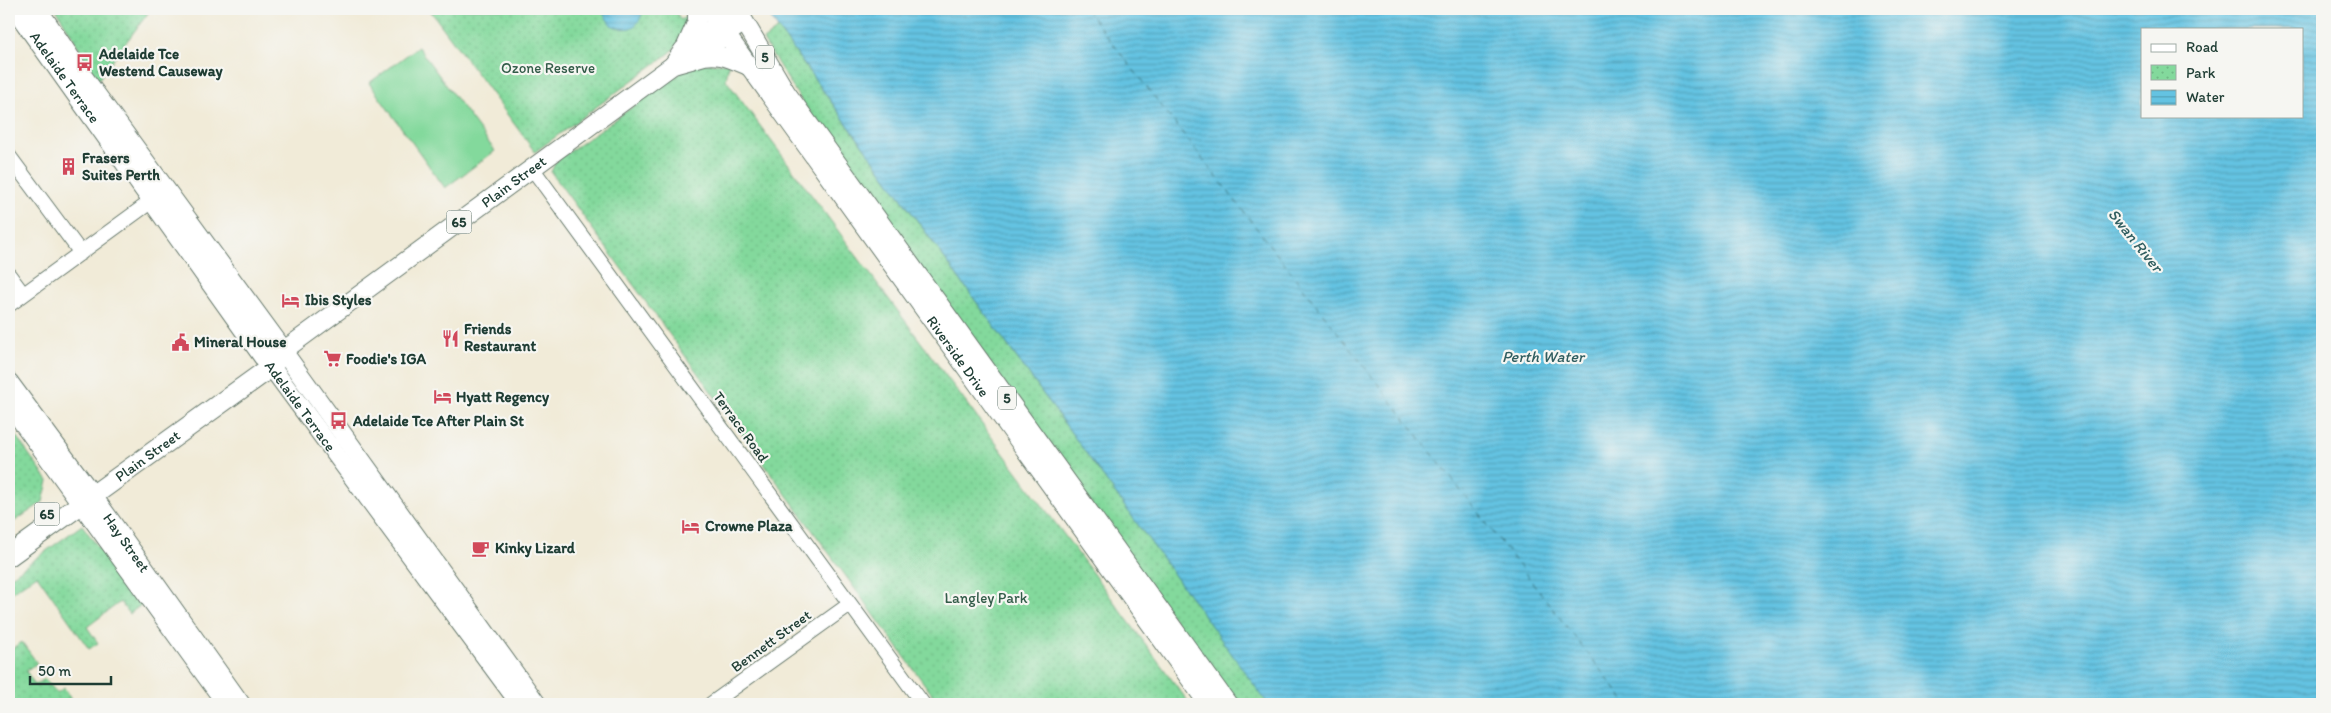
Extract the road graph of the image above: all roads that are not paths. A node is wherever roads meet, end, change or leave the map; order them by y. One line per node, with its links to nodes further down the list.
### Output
1 (16, 9): 11 (highway, Adelaide Terrace)
2 (38, 9): 16 (highway, Adelaide Terrace)
3 (697, 9): 7 (main road)
4 (708, 9): 6 (main road, Riverside Drive / 5)
5 (739, 13): 6 (main road, Plain Street / 65); 30 (main road, Riverside Drive / 5)
6 (722, 29): 7 (main road, Plain Street / 65); 8 (main road, Riverside Drive / 5)
7 (682, 58): 8 (main road); 10 (main road, Plain Street / 65)
8 (748, 66): 29 (main road, Riverside Drive / 5)
9 (9, 156): 12 (street)
10 (532, 168): 16 (main road, Plain Street / 65); 22 (street, Terrace Road)
11 (153, 200): 12 (street); 16 (highway, Adelaide Terrace)
12 (81, 253): 14 (street)
13 (9, 275): 14 (street)
14 (23, 294): 15 (street)
15 (9, 305)
16 (273, 358): 19 (highway, Plain Street / 65); 25 (main road, Adelaide Terrace); 26 (main road, Adelaide Terrace)
17 (9, 382): 19 (main road, Hay Street)
18 (9, 404): 19 (main road, Hay Street)
19 (83, 495): 20 (highway, Plain Street / 65); 21 (highway, Plain Street / 65); 23 (main road, Hay Street); 24 (main road, Hay Street)
20 (9, 542)
21 (9, 556)
22 (850, 604): 27 (street, Bennett Street); 28 (street, Terrace Road)
23 (226, 704)
24 (241, 704)
25 (520, 704)
26 (536, 704)
27 (711, 704)
28 (923, 704)
29 (1208, 704)
30 (1228, 704)

